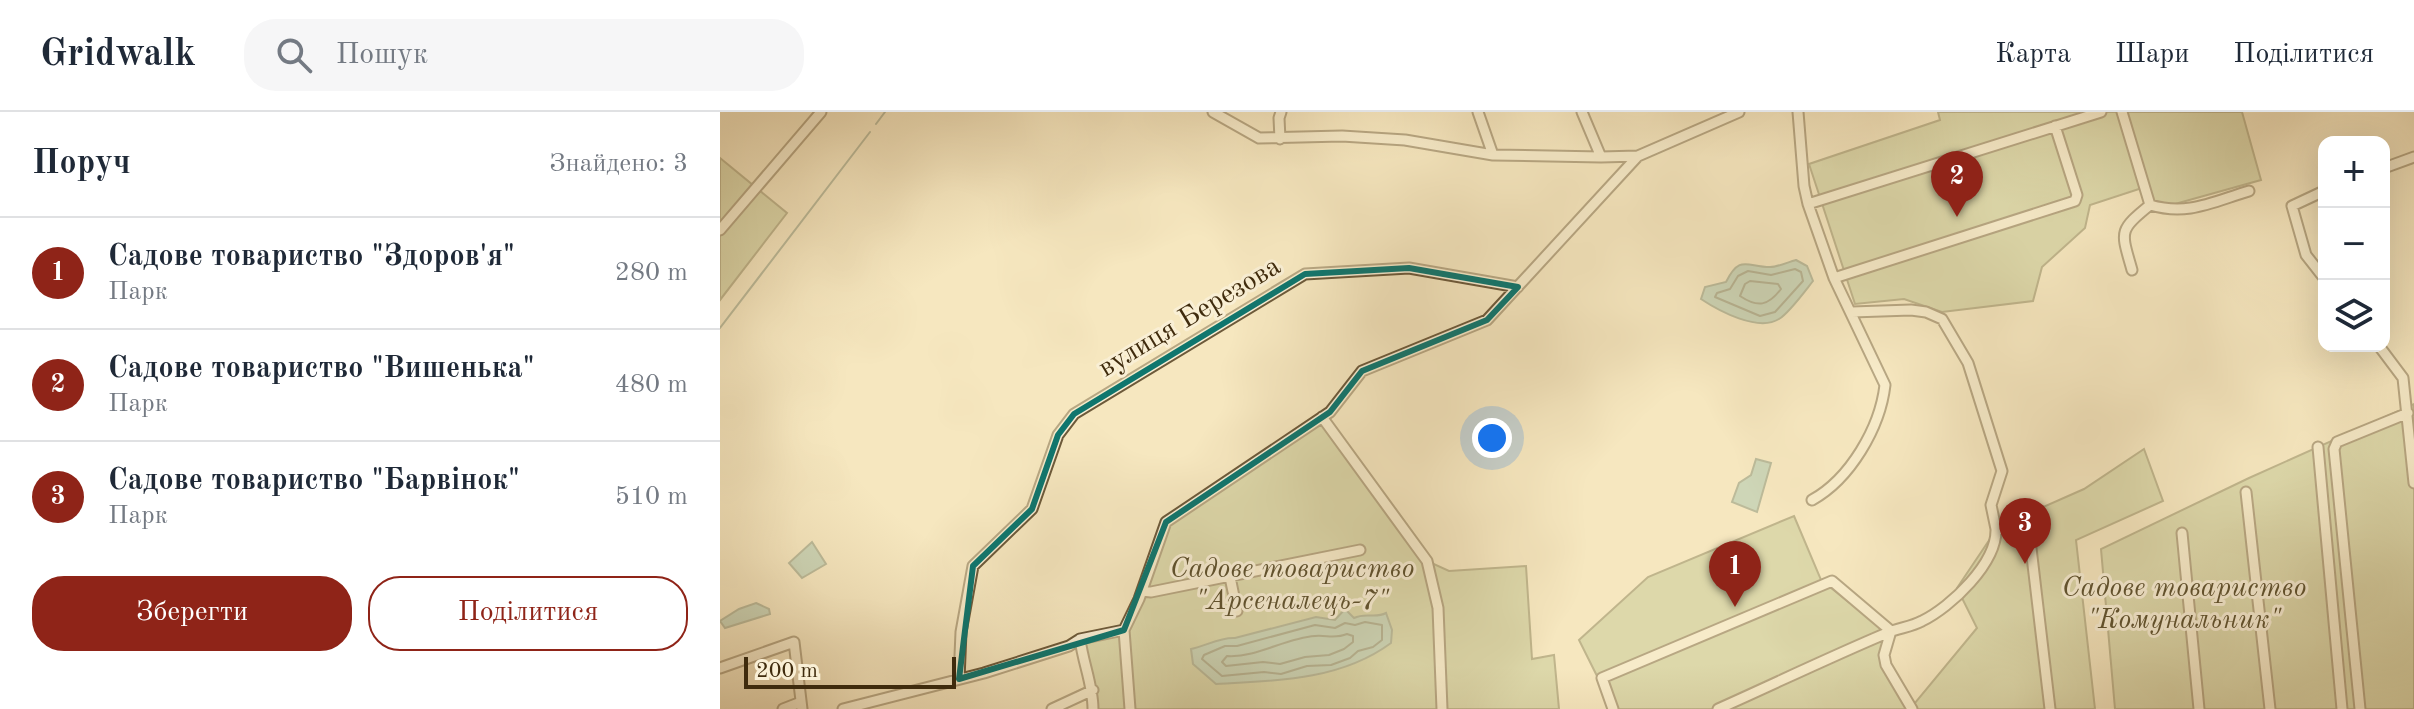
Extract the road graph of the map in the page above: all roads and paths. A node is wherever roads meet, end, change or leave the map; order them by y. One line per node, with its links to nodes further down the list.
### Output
1 (821, 112): 21 (street)
2 (1213, 112): 11 (street)
3 (1281, 112): 11 (street)
4 (1478, 112): 12 (street)
5 (1582, 112): 14 (street)
6 (1739, 112): 13 (street)
7 (1798, 112): 19 (street)
8 (2101, 112): 10 (street)
9 (2122, 112): 20 (street)
10 (2055, 126): 19 (street); 24 (street)
11 (1280, 139): 12 (street)
12 (1493, 155): 14 (street)
13 (1638, 156): 14 (street); 25 (street)
14 (1601, 157)
15 (2414, 157): 16 (street)
16 (2390, 166)
17 (2249, 191): 20 (street)
18 (2318, 194): 23 (street)
19 (1808, 204): 24 (street)
20 (2150, 205): 22 (street)
21 (720, 230)
22 (2132, 270)
23 (2318, 270)
24 (1834, 278): 26 (street)
25 (1518, 287): 29 (street); 45 (street, вулиця Березова)
26 (1852, 312): 34 (street); 35 (street)
27 (2384, 352): 28 (street)
28 (2408, 413): 31 (street); 61 (street)
29 (1322, 417): 39 (street); 53 (street)
30 (2318, 447): 60 (street)
31 (2412, 453): 32 (street)
32 (2414, 483)
33 (2246, 492): 59 (street)
34 (1812, 500)
35 (1996, 529): 42 (street); 57 (street)
36 (2182, 533): 58 (street)
37 (1360, 550): 38 (street)
38 (1230, 577): 39 (street); 40 (street)
39 (1142, 591): 41 (street)
40 (1237, 611)
41 (1124, 630): 43 (street); 52 (street)
42 (1891, 631): 54 (street); 55 (street); 56 (street)
43 (1080, 639): 45 (street); 46 (street)
44 (720, 668): 47 (street)
45 (959, 679): 49 (street)
46 (1093, 690): 50 (street); 51 (street)
47 (801, 706): 48 (street)
48 (783, 709)
49 (843, 709)
50 (1052, 709)
51 (1093, 709)
52 (1130, 709)
53 (1442, 709)
54 (1613, 709)
55 (1718, 709)
56 (1912, 709)
57 (2050, 709)
58 (2199, 709)
59 (2270, 709)
60 (2342, 709)
61 (2360, 709)

